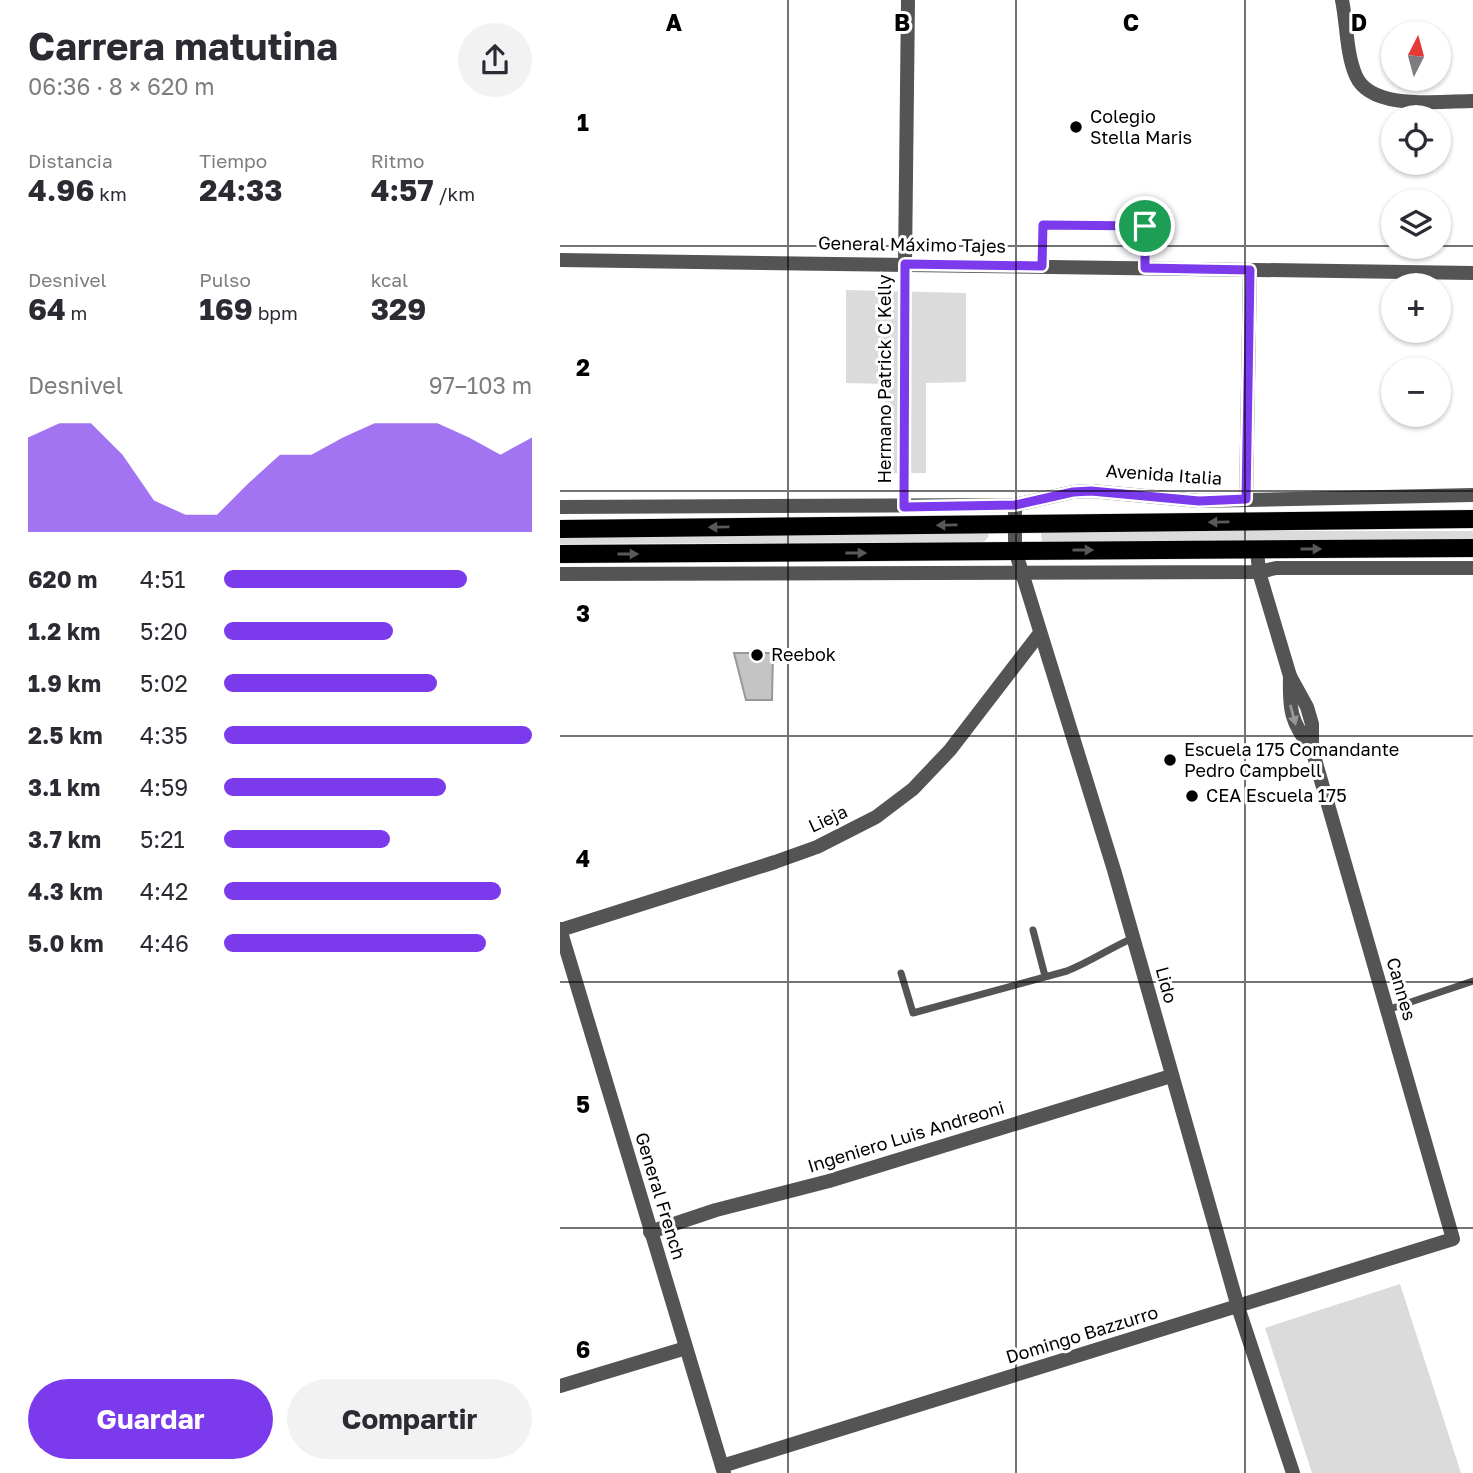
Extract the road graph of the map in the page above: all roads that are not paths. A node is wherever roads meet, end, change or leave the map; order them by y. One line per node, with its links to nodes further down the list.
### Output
1 (908, 0): 5 (street, Hermano Patrick C Kelly)
2 (1342, 0): 3 (street)
3 (1473, 101)
4 (560, 260): 5 (street, General Máximo Tajes)
5 (905, 264): 6 (street, General Máximo Tajes)
6 (1042, 266): 7 (street, General Máximo Tajes); 7 (lane)
7 (1145, 268): 8 (street, General Máximo Tajes)
8 (1250, 270): 9 (street, General Máximo Tajes); 11 (street)
9 (1473, 273)
10 (1473, 495): 11 (street, Avenida Italia)
11 (1246, 499): 12 (street, Avenida Italia)
12 (1015, 505): 13 (street, Avenida Italia); 15 (street, Lido)
13 (560, 507)
14 (1473, 519): 15 (main road, one-way to 15)
15 (1015, 525): 16 (main road, one-way to 16); 19 (street, Lido)
16 (560, 529)
17 (1473, 548): 18 (main road, one-way to 17)
18 (1257, 549): 19 (main road, one-way to 18); 23 (street, Cannes)
19 (1015, 550): 20 (main road, one-way to 19); 22 (street, Lido)
20 (560, 554)
21 (1473, 568): 23 (street)
22 (1022, 572): 23 (street); 24 (street); 25 (street, Lido)
23 (1259, 572): 32 (street, Cannes)
24 (560, 574)
25 (1040, 633): 26 (street, Lieja); 28 (street, Lido)
26 (560, 930): 34 (street, General French)
27 (1033, 930): 30 (lane)
28 (1133, 938): 30 (lane); 33 (street, Lido)
29 (901, 973): 30 (lane)
30 (1045, 976)
31 (1473, 981): 32 (lane)
32 (1387, 1010): 35 (street, Cannes)
33 (1171, 1076): 34 (street, Ingeniero Luis Andreoni); 36 (street, Lido)
34 (650, 1232): 37 (street, General French)
35 (1452, 1239): 36 (street, Domingo Bazzurro)
36 (1238, 1307): 39 (street, Domingo Bazzurro); 40 (street, Lido)
37 (686, 1348): 38 (street); 39 (street, General French)
38 (560, 1386)
39 (723, 1470)
40 (1293, 1473)

